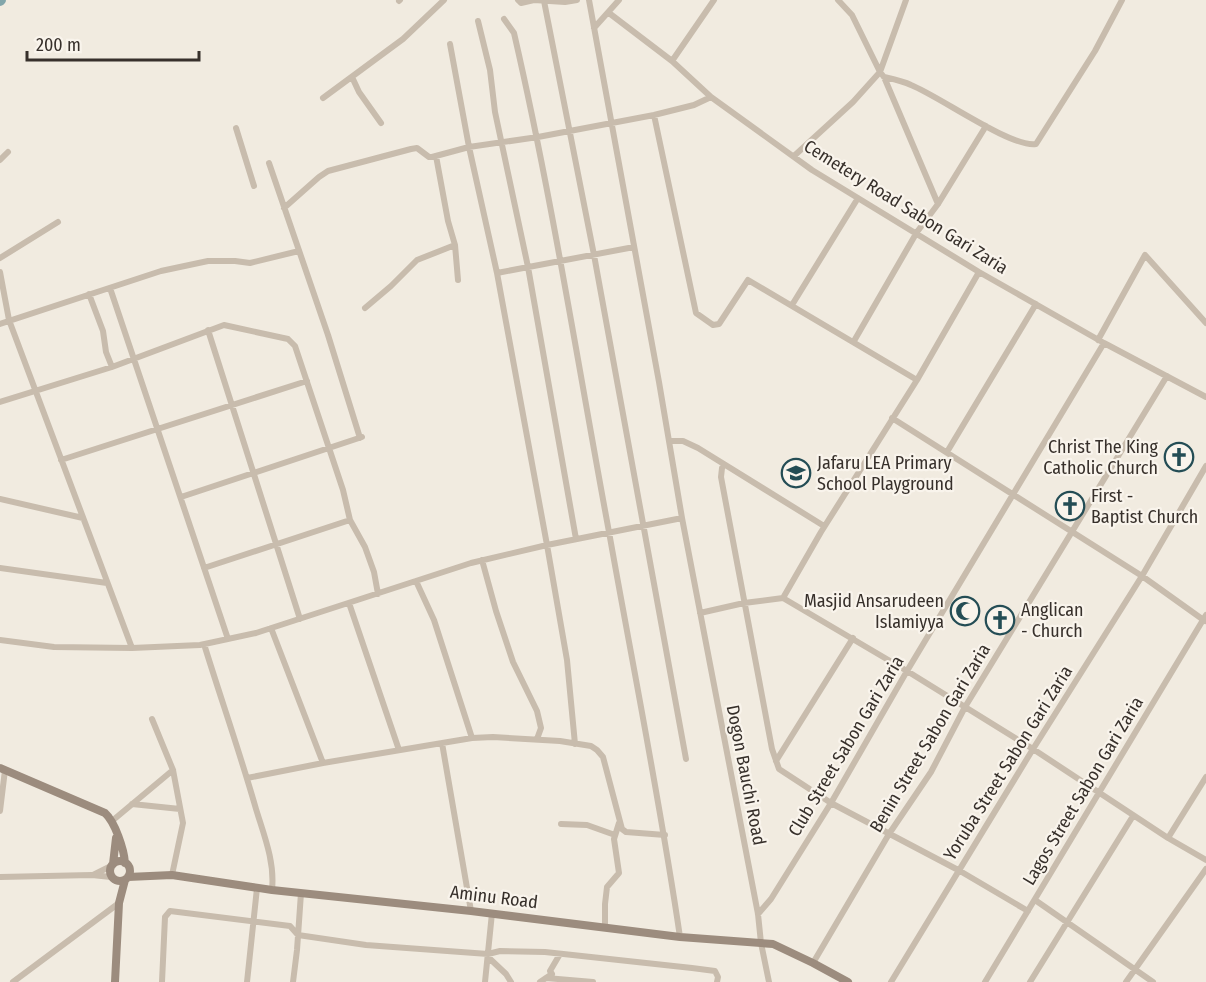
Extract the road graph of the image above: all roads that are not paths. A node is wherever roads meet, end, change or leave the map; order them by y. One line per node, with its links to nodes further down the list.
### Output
1 (444, 0): 19 (street)
2 (518, 0): 11 (street)
3 (577, 0): 10 (street)
4 (589, 0): 15 (street, Dogon Bauchi Road)
5 (619, 0): 12 (street)
6 (714, 0): 17 (street)
7 (838, 0): 18 (street)
8 (906, 0): 18 (street)
9 (1122, 0): 25 (street)
10 (561, 1): 11 (street)
11 (544, 2): 27 (street)
12 (609, 14): 15 (street); 17 (street, Cemetery Road Sabon Gari Zaria)
13 (504, 19): 28 (street)
14 (478, 21): 29 (street)
15 (594, 28): 24 (street, Dogon Bauchi Road)
16 (450, 44): 30 (street)
17 (672, 61): 20 (street, Cemetery Road Sabon Gari Zaria)
18 (882, 75): 25 (street); 33 (street); 38 (street)
19 (352, 77): 21 (street); 23 (street)
20 (711, 97): 22 (street); 33 (street, Cemetery Road Sabon Gari Zaria)
21 (323, 98)
22 (654, 115): 24 (street); 57 (street)
23 (381, 123)
24 (612, 124): 27 (street); 43 (street, Dogon Bauchi Road)
25 (986, 126): 38 (street)
26 (236, 128): 36 (street)
27 (569, 131): 28 (street); 45 (street)
28 (538, 137): 29 (street); 47 (street)
29 (502, 142): 30 (street); 48 (street)
30 (469, 147): 32 (street); 51 (street)
31 (8, 152): 34 (street)
32 (436, 156): 39 (street); 42 (street)
33 (794, 156): 37 (street, Cemetery Road Sabon Gari Zaria)
34 (0, 160)
35 (269, 163): 39 (street)
36 (254, 186)
37 (858, 198): 41 (street, Cemetery Road Sabon Gari Zaria); 57 (street)
38 (938, 204): 41 (street)
39 (284, 208): 44 (street)
40 (58, 222): 46 (street)
41 (917, 232): 50 (street, Cemetery Road Sabon Gari Zaria); 63 (street)
42 (455, 245): 52 (street); 58 (street)
43 (634, 247): 45 (street); 76 (street, Dogon Bauchi Road)
44 (299, 250): 53 (street); 77 (street)
45 (594, 255): 47 (street); 89 (street)
46 (0, 258)
47 (561, 261): 48 (street); 91 (street)
48 (528, 267): 51 (street); 93 (street)
49 (0, 272): 54 (street)
50 (979, 272): 56 (street, Cemetery Road Sabon Gari Zaria); 68 (street)
51 (497, 273): 95 (street)
52 (458, 280)
53 (110, 288): 55 (street); 65 (street)
54 (2, 294): 59 (street)
55 (89, 294): 59 (street); 66 (street)
56 (1036, 304): 64 (street, Cemetery Road Sabon Gari Zaria); 78 (street)
57 (792, 305): 63 (street)
58 (365, 308)
59 (9, 320): 60 (street); 70 (street)
60 (0, 324)
61 (1206, 324): 64 (street, Club Street Sabon Gari Zaria)
62 (208, 330): 65 (street); 69 (street); 73 (street)
63 (854, 341): 68 (street)
64 (1101, 341): 67 (street, Cemetery Road Sabon Gari Zaria); 83 (street, Club Street Sabon Gari Zaria)
65 (134, 359): 66 (street); 75 (street)
66 (112, 367): 70 (street)
67 (1167, 376): 71 (street, Cemetery Road Sabon Gari Zaria); 92 (street, Benin Street Sabon Gari Zaria)
68 (917, 380): 74 (street)
69 (307, 381): 73 (street); 77 (street)
70 (36, 390): 72 (street); 79 (street)
71 (1206, 397)
72 (0, 402)
73 (232, 405): 75 (street); 82 (street)
74 (892, 418): 78 (street); 90 (street)
75 (158, 430): 79 (street); 84 (street)
76 (669, 441): 80 (street); 87 (street, Dogon Bauchi Road)
77 (329, 448): 82 (street); 88 (street)
78 (947, 452): 83 (street)
79 (62, 460): 86 (street)
80 (724, 465): 90 (street); 105 (street)
81 (1206, 466): 99 (street, Yoruba Street Sabon Gari Zaria)
82 (253, 472): 84 (street); 94 (street)
83 (1014, 495): 92 (street); 115 (street, Club Street Sabon Gari Zaria)
84 (181, 497): 98 (street)
85 (0, 499): 86 (street)
86 (83, 518): 101 (street)
87 (682, 518): 89 (street); 106 (street, Dogon Bauchi Road)
88 (350, 520): 94 (street); 102 (street)
89 (644, 526): 91 (street); 124 (street)
90 (824, 526): 103 (street)
91 (609, 532): 93 (street); 140 (street)
92 (1073, 532): 99 (street); 116 (street, Benin Street Sabon Gari Zaria)
93 (576, 539): 95 (street)
94 (278, 544): 98 (street); 108 (street)
95 (547, 544): 96 (street); 121 (street)
96 (482, 560): 100 (street); 119 (street)
97 (0, 568): 101 (street)
98 (204, 568): 111 (street)
99 (1142, 576): 107 (street); 123 (street, Yoruba Street Sabon Gari Zaria)
100 (416, 581): 102 (street); 118 (street)
101 (107, 583): 114 (street)
102 (378, 594): 104 (street)
103 (783, 598): 105 (street); 110 (street)
104 (349, 603): 108 (street); 122 (street)
105 (744, 603): 106 (street); 125 (street)
106 (700, 613): 163 (street, Dogon Bauchi Road)
107 (1205, 618): 131 (street, Lagos Street Sabon Gari Zaria)
108 (300, 619): 109 (street)
109 (271, 628): 111 (street); 126 (street)
110 (853, 638): 115 (street); 125 (street)
111 (228, 639): 113 (street)
112 (0, 640): 114 (street)
113 (204, 644): 114 (street); 130 (street)
114 (132, 648)
115 (907, 671): 116 (street); 132 (street, Club Street Sabon Gari Zaria)
116 (965, 707): 123 (street); 141 (street, Benin Street Sabon Gari Zaria)
117 (152, 719): 128 (street)
118 (472, 738): 119 (street); 120 (street)
119 (537, 739): 121 (street)
120 (442, 743): 122 (street); 160 (street)
121 (575, 744): 138 (street)
122 (399, 750): 126 (street)
123 (1033, 750): 131 (street); 149 (street, Yoruba Street Sabon Gari Zaria)
124 (686, 759)
125 (776, 761): 132 (street)
126 (323, 763): 130 (street)
127 (2, 769): 135 (street); 137 (street)
128 (173, 770): 133 (street); 134 (street)
129 (1206, 777): 144 (street)
130 (247, 778): 156 (street)
131 (1099, 794): 136 (street); 158 (street, Lagos Street Sabon Gari Zaria)
132 (831, 803): 141 (street); 163 (street, Club Street Sabon Gari Zaria)
133 (132, 804): 134 (street); 137 (street)
134 (180, 809): 152 (street)
135 (0, 811)
136 (1133, 816): 144 (street); 165 (street)
137 (112, 821): 142 (street)
138 (619, 823): 140 (street); 143 (street)
139 (561, 824): 143 (street)
140 (665, 834): 168 (street)
141 (889, 834): 149 (street); 172 (street, Benin Street Sabon Gari Zaria)
142 (117, 835): 146 (street); 147 (street)
143 (615, 835): 166 (street)
144 (1168, 838): 145 (street)
145 (1206, 860)
146 (112, 865): 147 (street); 150 (street); 154 (street)
147 (127, 865): 151 (street); 154 (street)
148 (1206, 868): 173 (street)
149 (960, 871): 161 (street); 186 (street, Yoruba Street Sabon Gari Zaria)
150 (92, 875): 153 (street); 154 (street)
151 (152, 875): 152 (street, Aminu Road); 154 (street, Aminu Road)
152 (172, 875): 155 (street, Aminu Road)
153 (0, 877)
154 (120, 879): 159 (street)
155 (257, 888): 156 (street, Aminu Road); 164 (street)
156 (272, 890): 157 (street, Aminu Road)
157 (301, 893): 160 (street, Aminu Road); 167 (street)
158 (1035, 900): 161 (street, Lagos Street Sabon Gari Zaria); 165 (street)
159 (119, 901): 175 (street); 176 (street)
160 (471, 910): 162 (street, Aminu Road)
161 (1028, 911): 187 (street, Lagos Street Sabon Gari Zaria)
162 (492, 913): 166 (street, Aminu Road); 171 (street)
163 (758, 914): 169 (street, Dogon Bauchi Road)
164 (254, 921): 167 (street); 177 (street); 178 (street)
165 (1066, 923): 173 (street); 188 (street)
166 (605, 928): 168 (street, Aminu Road)
167 (298, 935): 171 (street); 179 (street)
168 (680, 937): 169 (street, Aminu Road)
169 (761, 943): 172 (street, Aminu Road); 184 (street, Dogon Bauchi Road)
170 (560, 954): 171 (street); 174 (street); 183 (street)
171 (488, 956): 180 (street); 181 (street)
172 (813, 963): 185 (street, Aminu Road)
173 (1136, 969): 189 (street); 190 (street)
174 (547, 978): 182 (street)
175 (13, 982)
176 (116, 982)
177 (162, 982)
178 (247, 982)
179 (293, 982)
180 (485, 982)
181 (511, 982)
182 (593, 982)
183 (717, 982)
184 (769, 982)
185 (848, 982)
186 (891, 982)
187 (986, 982)
188 (1030, 982)
189 (1126, 982)
190 (1153, 982)

